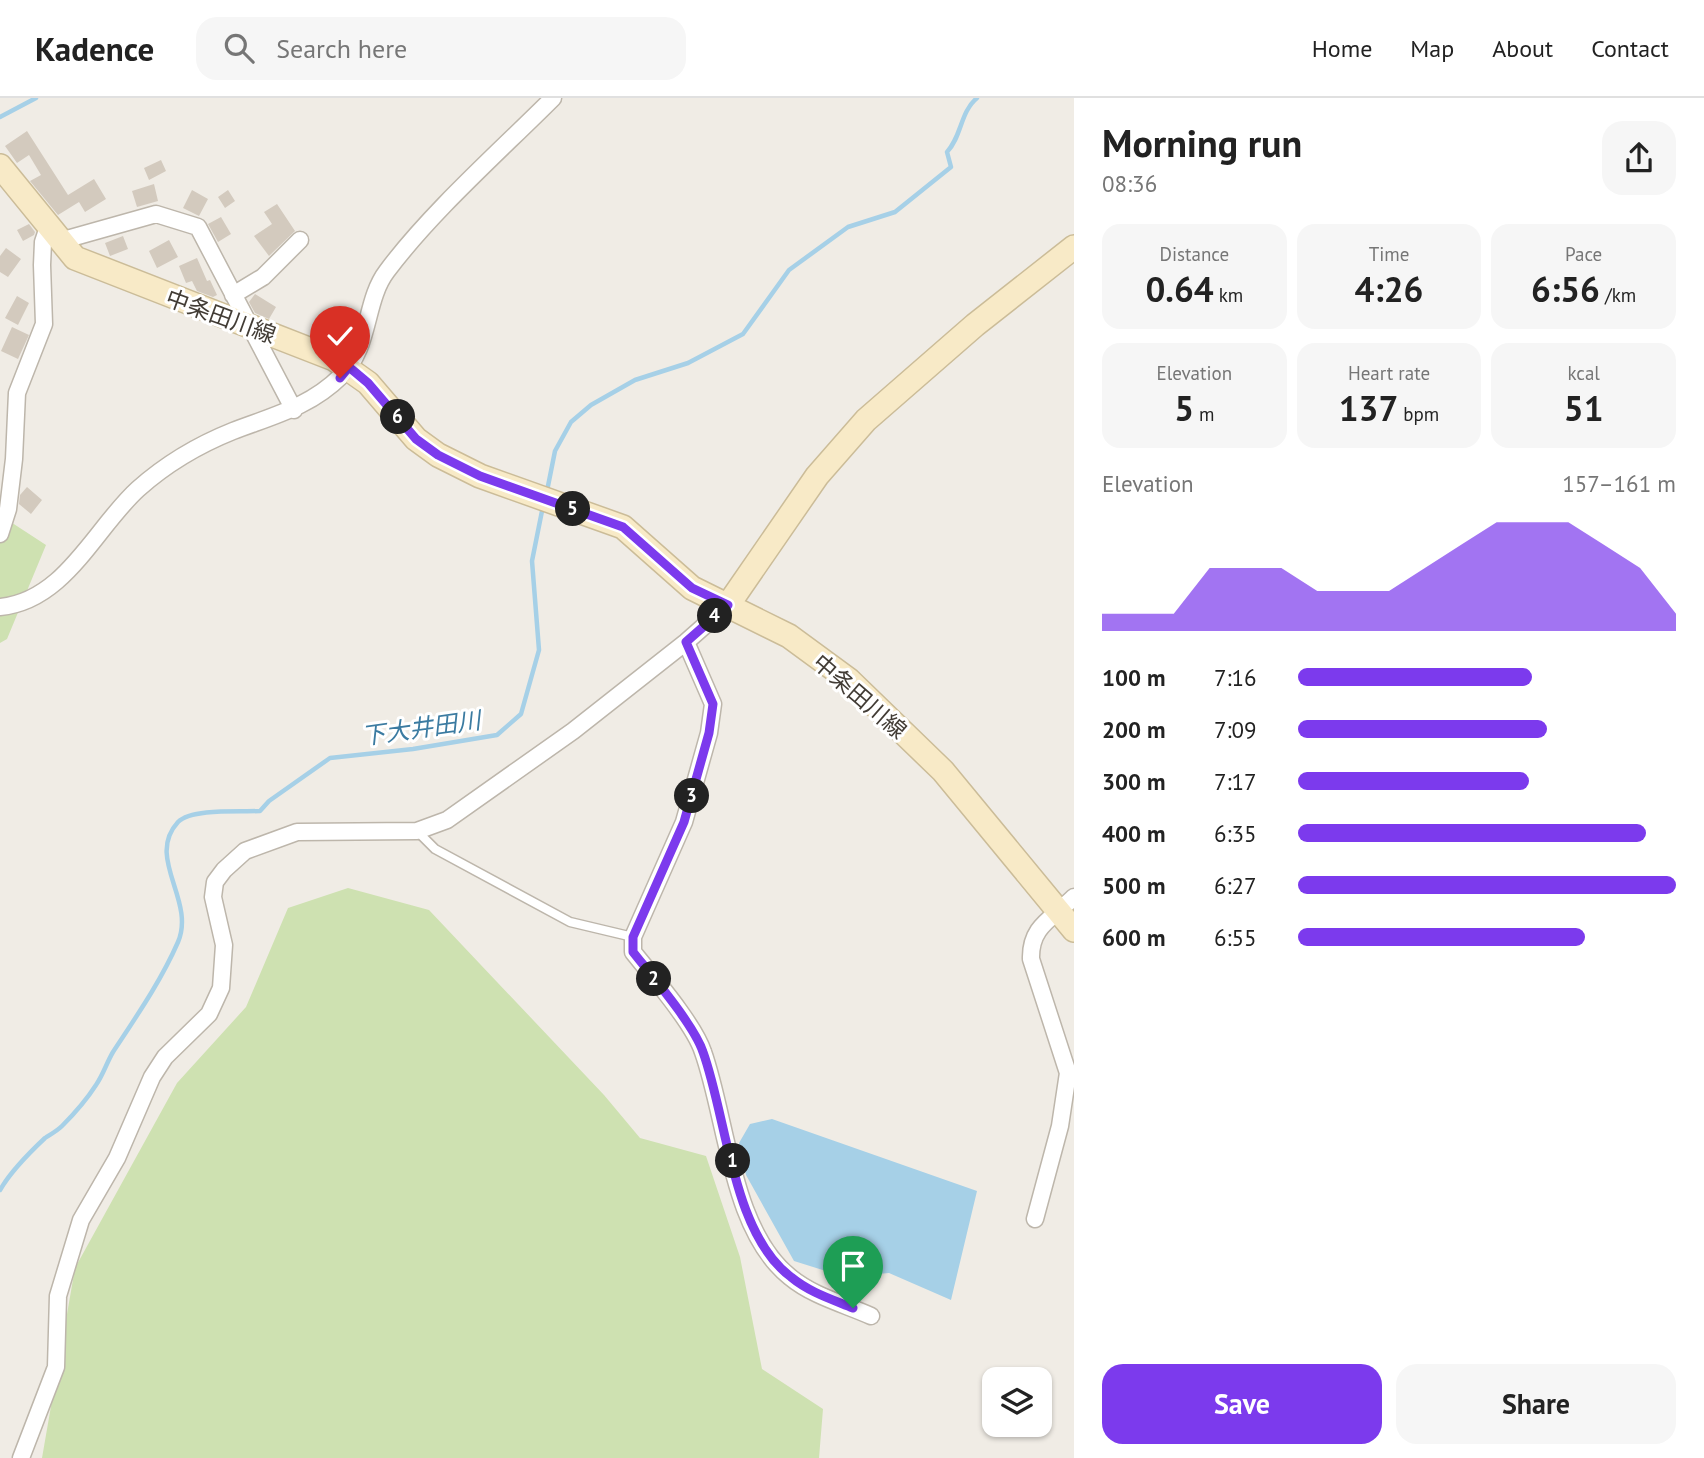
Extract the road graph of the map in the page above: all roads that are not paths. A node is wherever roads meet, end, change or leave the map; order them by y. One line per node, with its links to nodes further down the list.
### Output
1 (553, 98): 8 (street)
2 (0, 166): 3 (main road, 中条田川線)
3 (54, 234): 6 (street); 7 (main road, 中条田川線); 10 (street)
4 (300, 240): 6 (street)
5 (1074, 247): 11 (main road)
6 (233, 295): 7 (street)
7 (248, 326): 8 (main road, 中条田川線); 9 (street)
8 (349, 367): 9 (street); 11 (main road, 中条田川線)
9 (294, 410): 12 (street)
10 (0, 534)
11 (728, 605): 13 (street); 15 (main road, 中条田川線)
12 (0, 607)
13 (686, 642): 14 (street); 16 (street)
14 (417, 831): 16 (lane); 19 (street)
15 (1071, 920): 17 (street)
16 (633, 937): 18 (street)
17 (1035, 1219)
18 (871, 1316)
19 (22, 1458)

